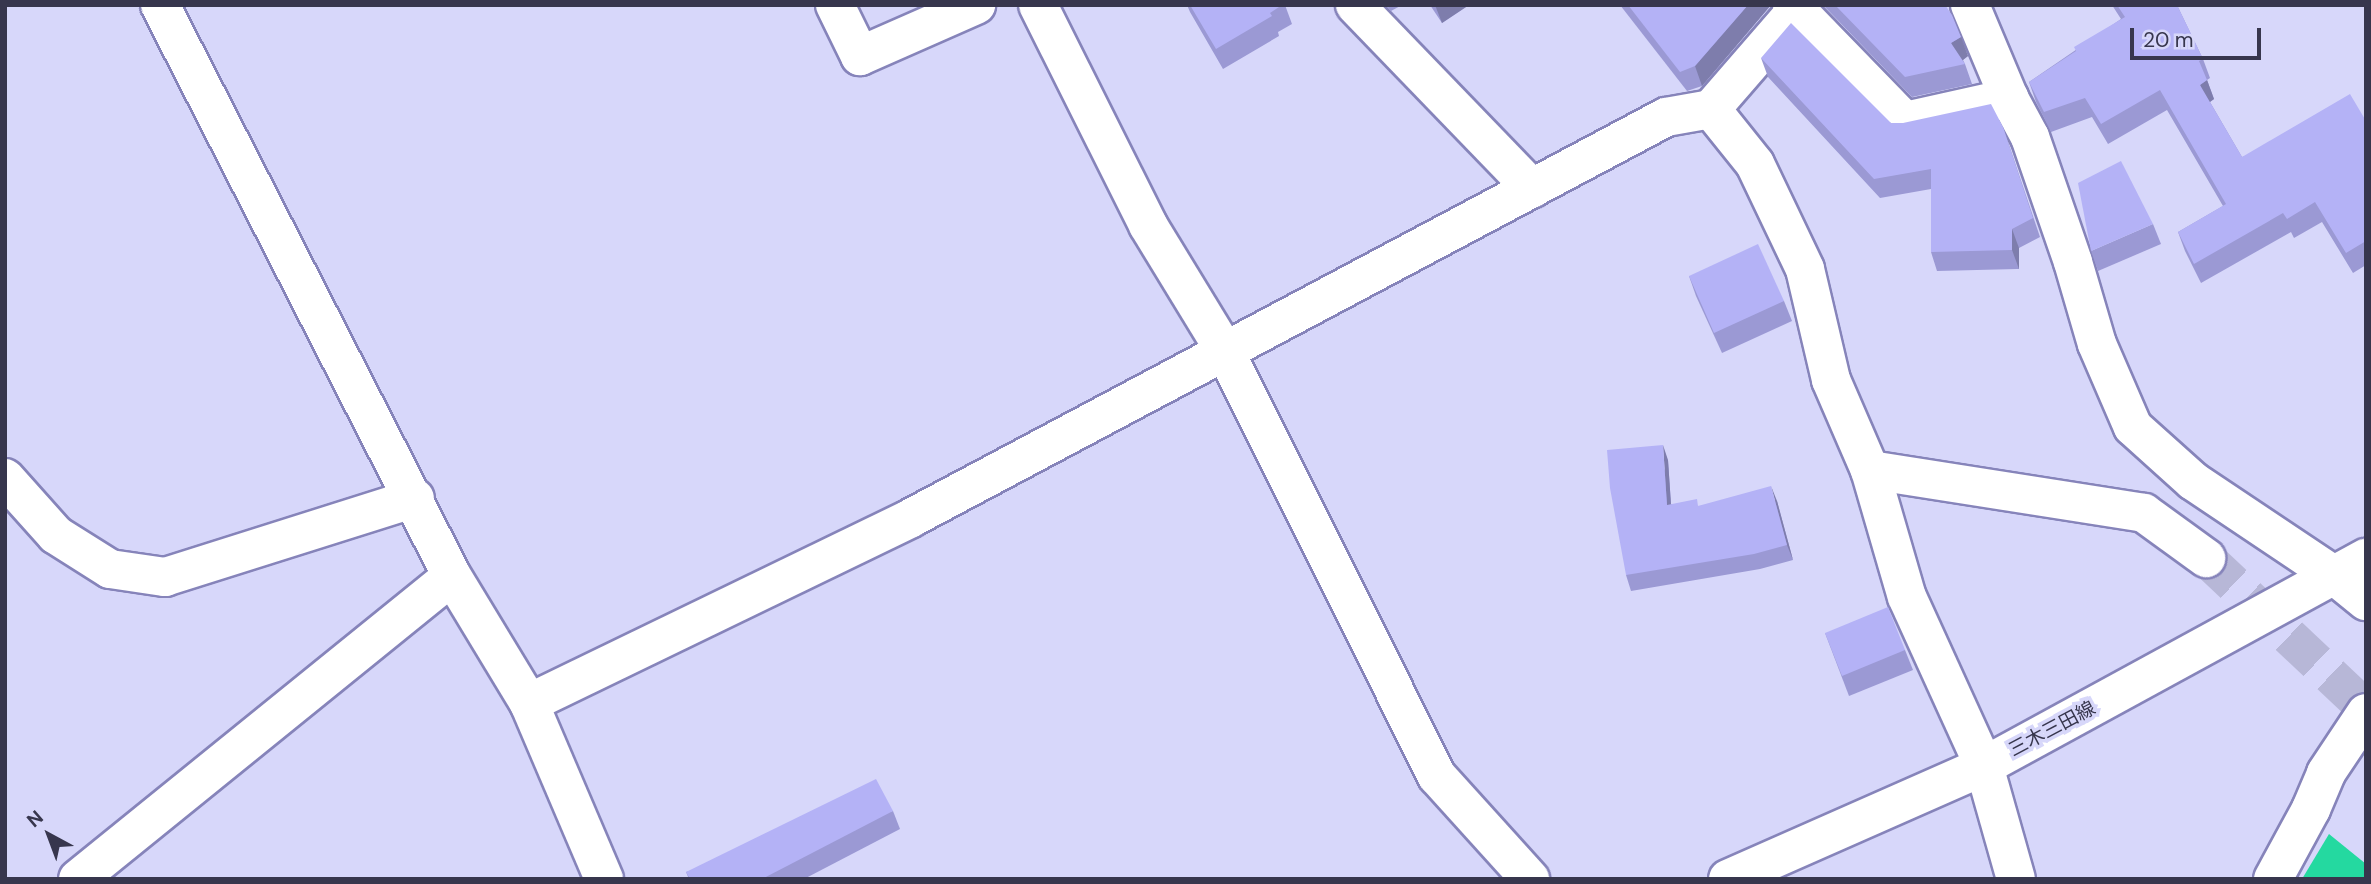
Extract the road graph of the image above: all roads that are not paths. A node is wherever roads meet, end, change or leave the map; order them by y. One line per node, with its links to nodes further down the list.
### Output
1 (160, 5): 14 (street)
2 (835, 5): 3 (street)
3 (976, 5)
4 (1038, 5): 11 (street)
5 (1355, 5): 10 (street)
6 (1970, 5): 8 (street)
7 (1796, 7): 8 (street); 9 (street)
8 (2009, 98): 16 (street)
9 (1711, 109): 10 (street); 12 (street)
10 (1532, 188): 11 (street)
11 (1225, 351): 19 (street); 24 (street)
12 (1870, 470): 15 (street); 21 (street)
13 (5, 478): 14 (street)
14 (415, 498): 17 (street)
15 (2206, 558)
16 (2351, 567): 18 (street); 21 (street, 三木三田線)
17 (452, 576): 19 (street); 22 (street)
18 (2366, 601)
19 (529, 704): 23 (street)
20 (2366, 713): 27 (street)
21 (1984, 766): 25 (street, 三木三田線); 26 (street)
22 (78, 879)
23 (604, 879)
24 (1530, 879)
25 (1728, 879)
26 (2015, 879)
27 (2273, 879)

